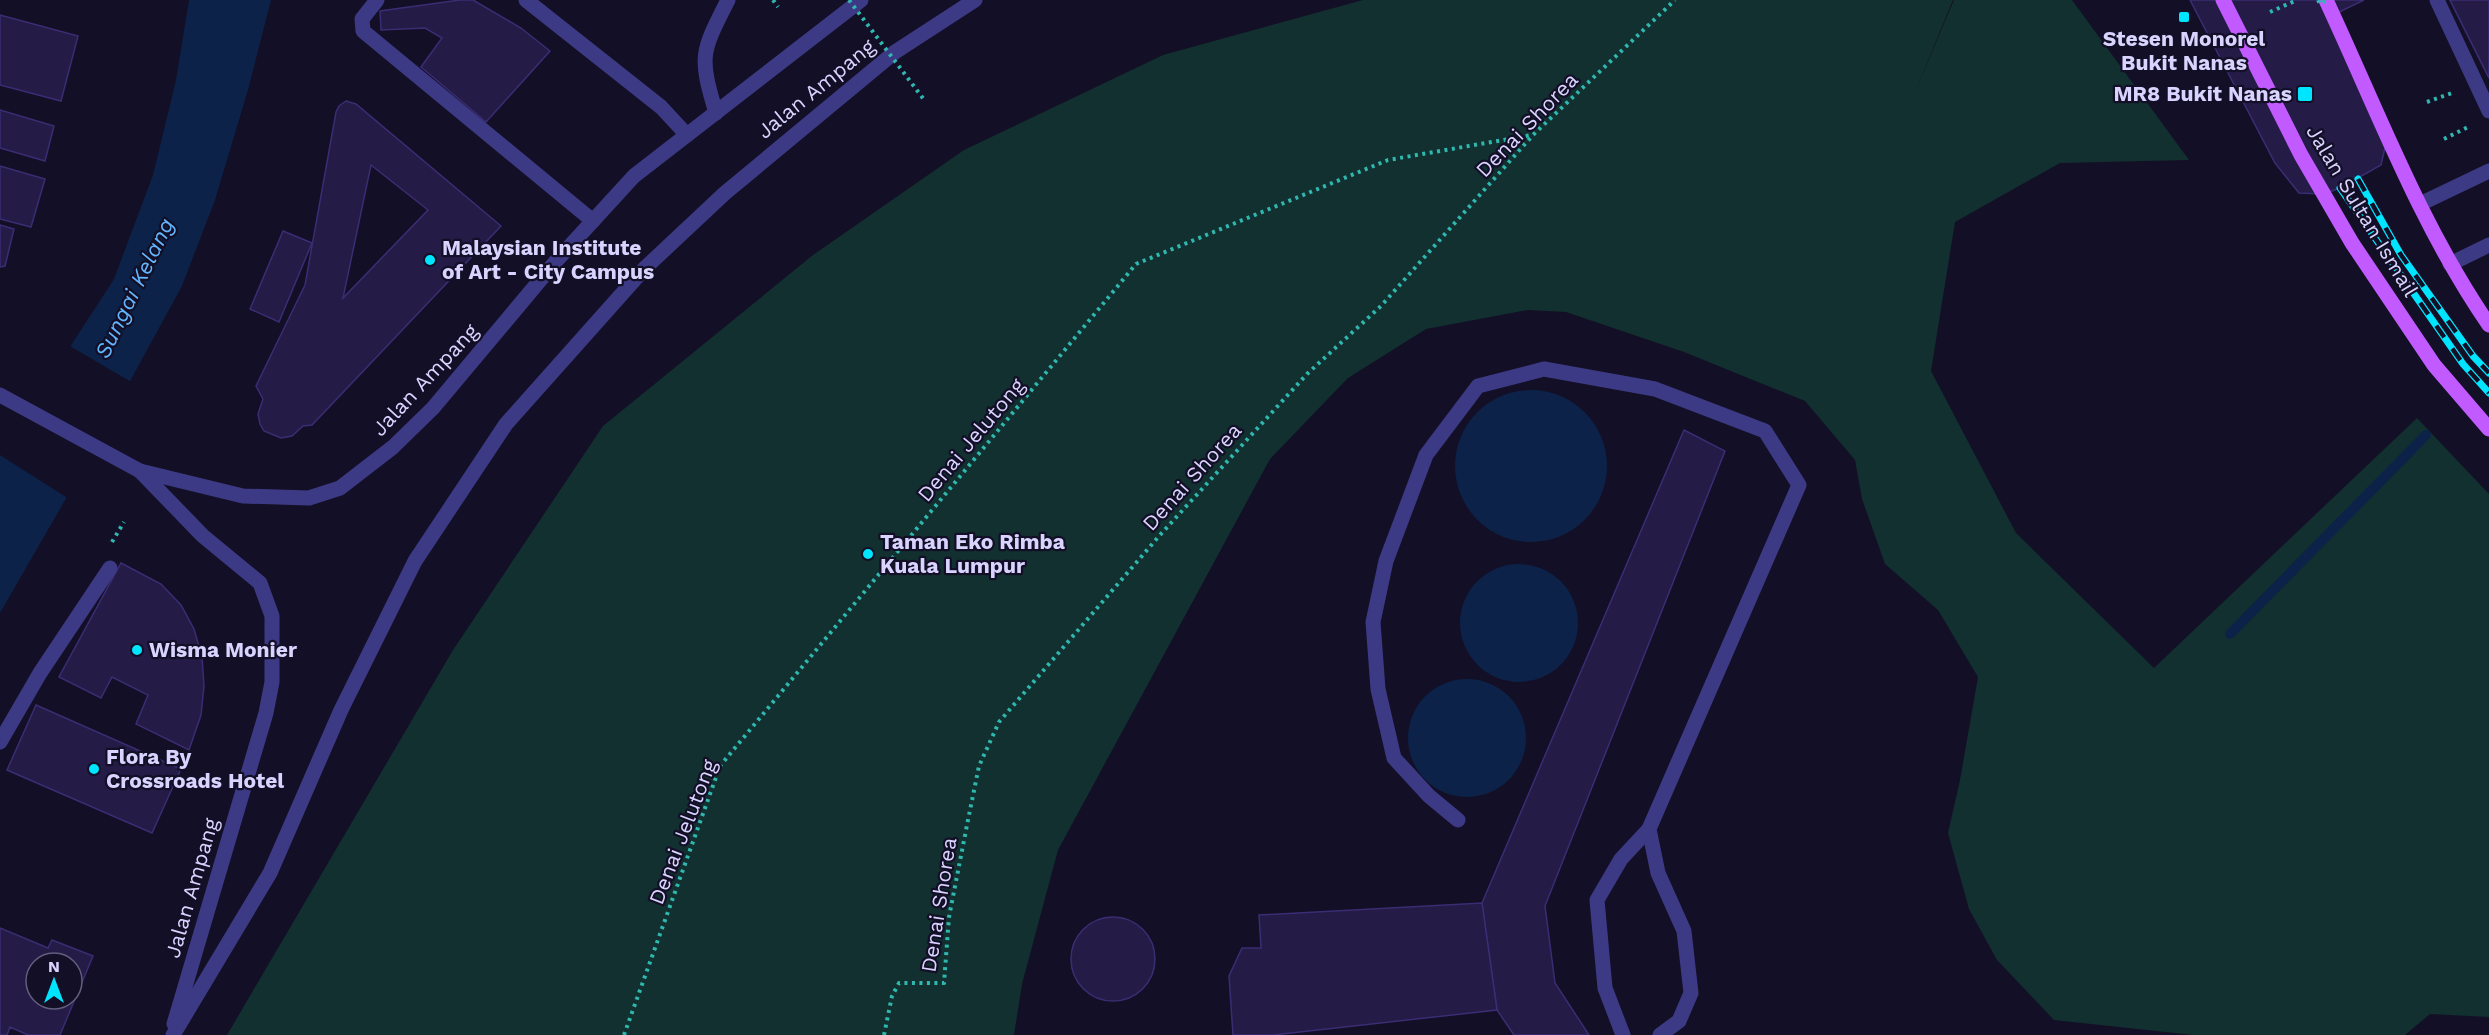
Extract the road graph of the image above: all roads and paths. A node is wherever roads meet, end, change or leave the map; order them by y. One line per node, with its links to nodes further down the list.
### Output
1 (377, 0): 23 (street)
2 (526, 0): 19 (street)
3 (728, 0): 18 (street)
4 (773, 0): 14 (path)
5 (849, 0): 16 (path, bridge)
6 (861, 0): 18 (street, Jalan Ampang)
7 (975, 0): 34 (street, Jalan Ampang)
8 (1675, 0): 20 (path, Denai Shorea)
9 (2223, 0): 28 (main road, Jalan Sultan Ismail)
10 (2297, 0): 15 (path)
11 (2318, 0): 12 (path, bridge)
12 (2326, 0): 22 (main road)
13 (2437, 0): 17 (street)
14 (778, 6)
15 (2270, 12)
16 (925, 101)
17 (2489, 111)
18 (716, 113): 19 (street, Jalan Ampang)
19 (687, 135): 23 (street, Jalan Ampang)
20 (1533, 135): 35 (path, Denai Jelutong); 36 (path, Denai Shorea)
21 (2489, 171): 22 (street)
22 (2420, 204): 25 (main road)
23 (593, 221): 29 (street, Jalan Ampang)
24 (2489, 245): 25 (street)
25 (2450, 264): 26 (main road)
26 (2489, 325)
27 (0, 395): 29 (street, bridge)
28 (2489, 429)
29 (140, 471): 34 (street, Jalan Ampang)
30 (110, 568): 31 (street)
31 (0, 742)
32 (1458, 820): 33 (street)
33 (1649, 829): 37 (street); 38 (street)
34 (172, 1035)
35 (624, 1035)
36 (884, 1035)
37 (1623, 1035)
38 (1660, 1035)

